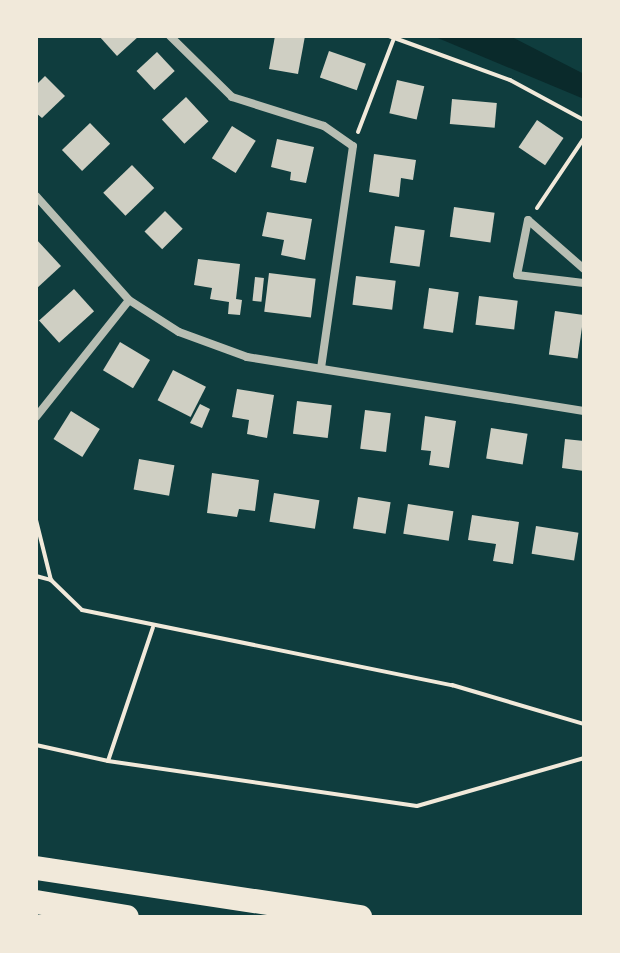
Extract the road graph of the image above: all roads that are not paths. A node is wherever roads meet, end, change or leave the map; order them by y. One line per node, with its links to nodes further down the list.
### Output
1 (170, 36): 6 (street)
2 (36, 196): 5 (street)
3 (584, 269): 4 (street)
4 (584, 283)
5 (129, 300): 6 (street); 8 (street)
6 (321, 368): 7 (street)
7 (584, 411)
8 (36, 417)
9 (36, 868): 12 (highway)
10 (36, 902): 11 (highway)
11 (127, 917)
12 (360, 917)

